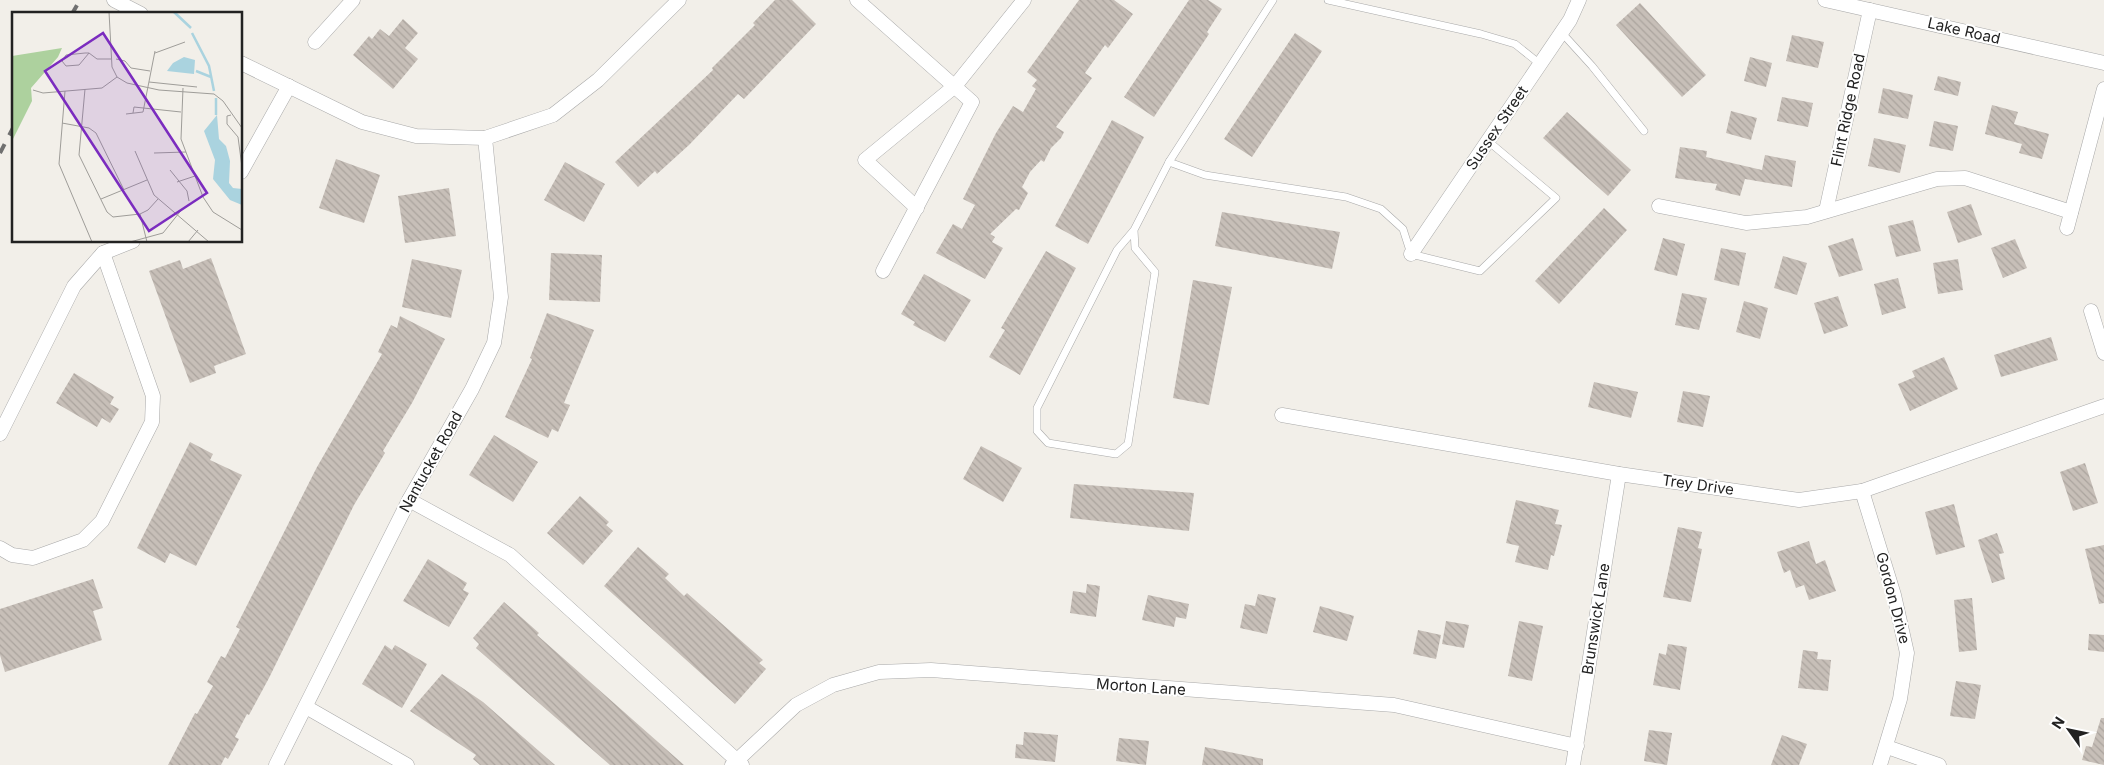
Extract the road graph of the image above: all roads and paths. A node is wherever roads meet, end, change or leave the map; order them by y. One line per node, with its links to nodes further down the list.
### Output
1 (114, 0): 11 (street)
2 (353, 0): 13 (street)
3 (679, 0): 21 (street)
4 (857, 0): 18 (street)
5 (1024, 0): 18 (street)
6 (1273, 0): 23 (lane)
7 (1328, 0): 16 (lane)
8 (1579, 0): 12 (street, Sussex Street)
9 (1825, 0): 10 (street, Lake Road)
10 (1870, 10): 15 (street, Lake Road); 27 (street, Flint Ridge Road)
11 (137, 12)
12 (1562, 32): 16 (street, Sussex Street); 20 (lane)
13 (315, 42)
14 (242, 63): 17 (street)
15 (2104, 63)
16 (1540, 64): 22 (street, Sussex Street)
17 (289, 86): 21 (street); 24 (street)
18 (955, 86): 26 (street); 26 (street)
19 (2104, 89): 28 (street)
20 (1644, 131)
21 (484, 138): 42 (street, Nantucket Road)
22 (1488, 141): 33 (street, Sussex Street); 33 (lane)
23 (1169, 162): 30 (lane); 33 (lane)
24 (242, 170)
25 (1659, 206): 27 (street)
26 (917, 208): 34 (street)
27 (1826, 211): 28 (street)
28 (2072, 212): 29 (street)
29 (2068, 228)
30 (1134, 230): 30 (lane)
31 (130, 242): 32 (street)
32 (103, 253): 39 (street); 43 (street)
33 (1411, 254)
34 (884, 271)
35 (2090, 311): 36 (street)
36 (2104, 353)
37 (2104, 406): 41 (street, Trey Drive)
38 (1282, 415): 40 (street, Trey Drive)
39 (0, 434)
40 (1619, 474): 41 (street, Trey Drive); 45 (street, Brunswick Lane)
41 (1862, 491): 46 (street, Gordon Drive)
42 (409, 500): 44 (street, Nantucket Road); 47 (street)
43 (0, 548)
44 (306, 707): 48 (street, Nantucket Road); 49 (street)
45 (1576, 746): 47 (street, Morton Lane); 50 (street, Brunswick Lane)
46 (1887, 747): 51 (street, Gordon Drive); 52 (street)
47 (737, 763)
48 (276, 765)
49 (407, 765)
50 (1573, 765)
51 (1880, 765)
52 (1938, 765)

